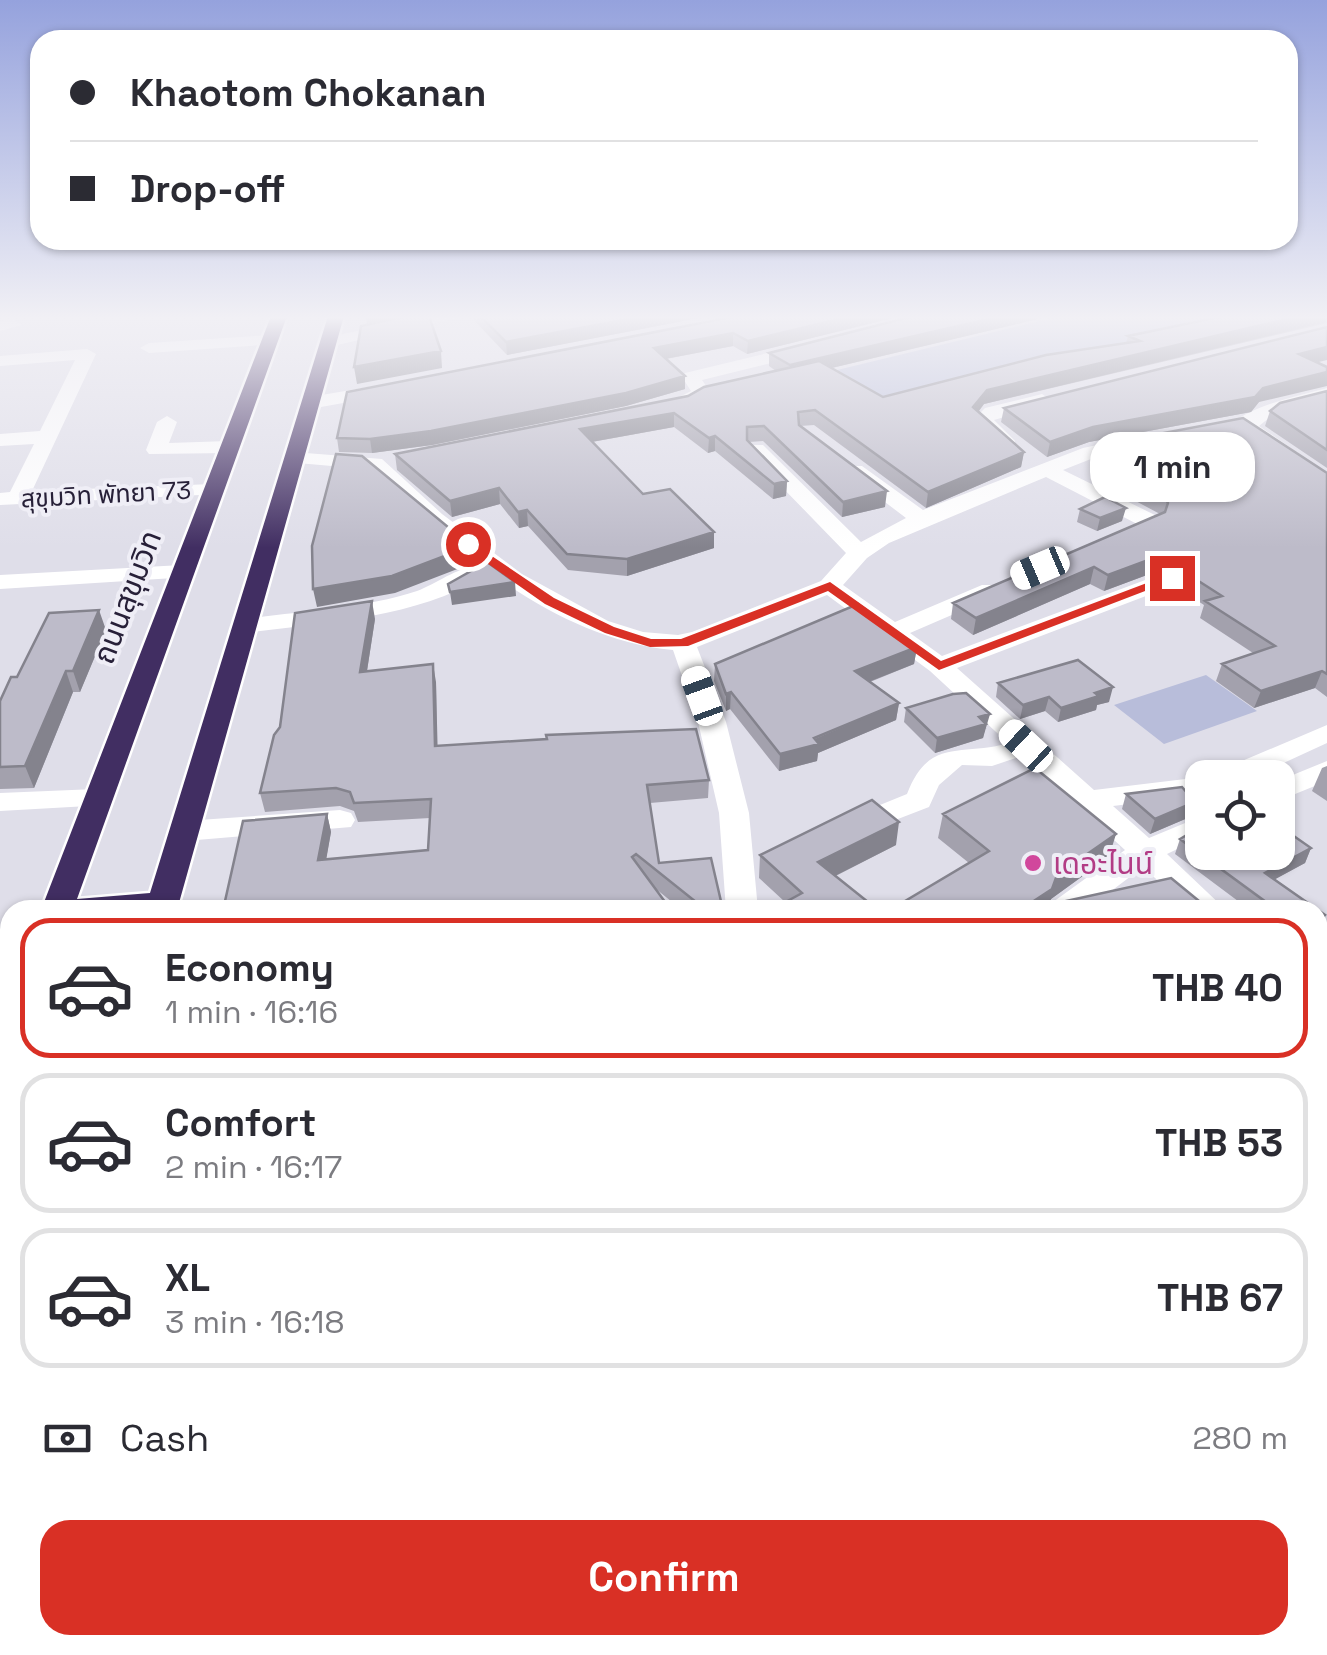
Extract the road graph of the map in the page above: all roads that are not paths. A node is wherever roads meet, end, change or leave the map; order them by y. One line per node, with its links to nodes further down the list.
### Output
1 (68, 393): 11 (street)
2 (250, 393): 14 (highway, ถนนสุขุมวิท)
3 (313, 393): 8 (highway)
4 (364, 393): 8 (street)
5 (700, 393): 9 (street)
6 (1066, 394): 20 (street)
7 (1327, 394): 21 (street)
8 (310, 403): 17 (highway)
9 (645, 412)
10 (167, 422): 14 (street)
11 (46, 437): 13 (street); 23 (street)
12 (1167, 437): 20 (street)
13 (0, 440)
14 (229, 447): 22 (highway, ถนนสุขุมวิท)
15 (756, 448): 26 (street)
16 (836, 455): 24 (street)
17 (294, 458): 19 (street); 33 (highway)
18 (402, 459): 19 (street)
19 (372, 463): 35 (street)
20 (1045, 470): 24 (street); 25 (street)
21 (1327, 482)
22 (213, 490): 23 (street, สุขุมวิท พัทยา 73); 27 (highway, ถนนสุขุมวิท)
23 (9, 499)
24 (920, 519): 26 (street)
25 (1112, 537)
26 (860, 554): 32 (street)
27 (182, 572): 30 (street); 43 (highway, ถนนสุขุมวิท)
28 (476, 572): 33 (street)
29 (1172, 578): 36 (street)
30 (0, 582)
31 (1004, 584): 34 (street)
32 (830, 586): 34 (street); 35 (street)
33 (244, 626): 48 (highway)
34 (895, 630): 36 (street)
35 (683, 644): 53 (street)
36 (939, 666): 38 (street)
37 (1327, 733): 39 (street)
38 (1026, 746): 44 (street); 46 (street)
39 (1266, 760)
40 (1327, 770): 41 (street)
41 (1295, 784)
42 (1185, 788): 44 (street)
43 (96, 798): 45 (street); 51 (highway, ถนนสุขุมวิท)
44 (1086, 800): 50 (street)
45 (0, 802)
46 (885, 814)
47 (340, 820): 48 (street)
48 (185, 831): 52 (highway)
49 (1185, 833): 50 (street)
50 (1143, 852): 54 (street); 55 (street)
51 (61, 900)
52 (164, 900)
53 (741, 900)
54 (1078, 900)
55 (1198, 900)

